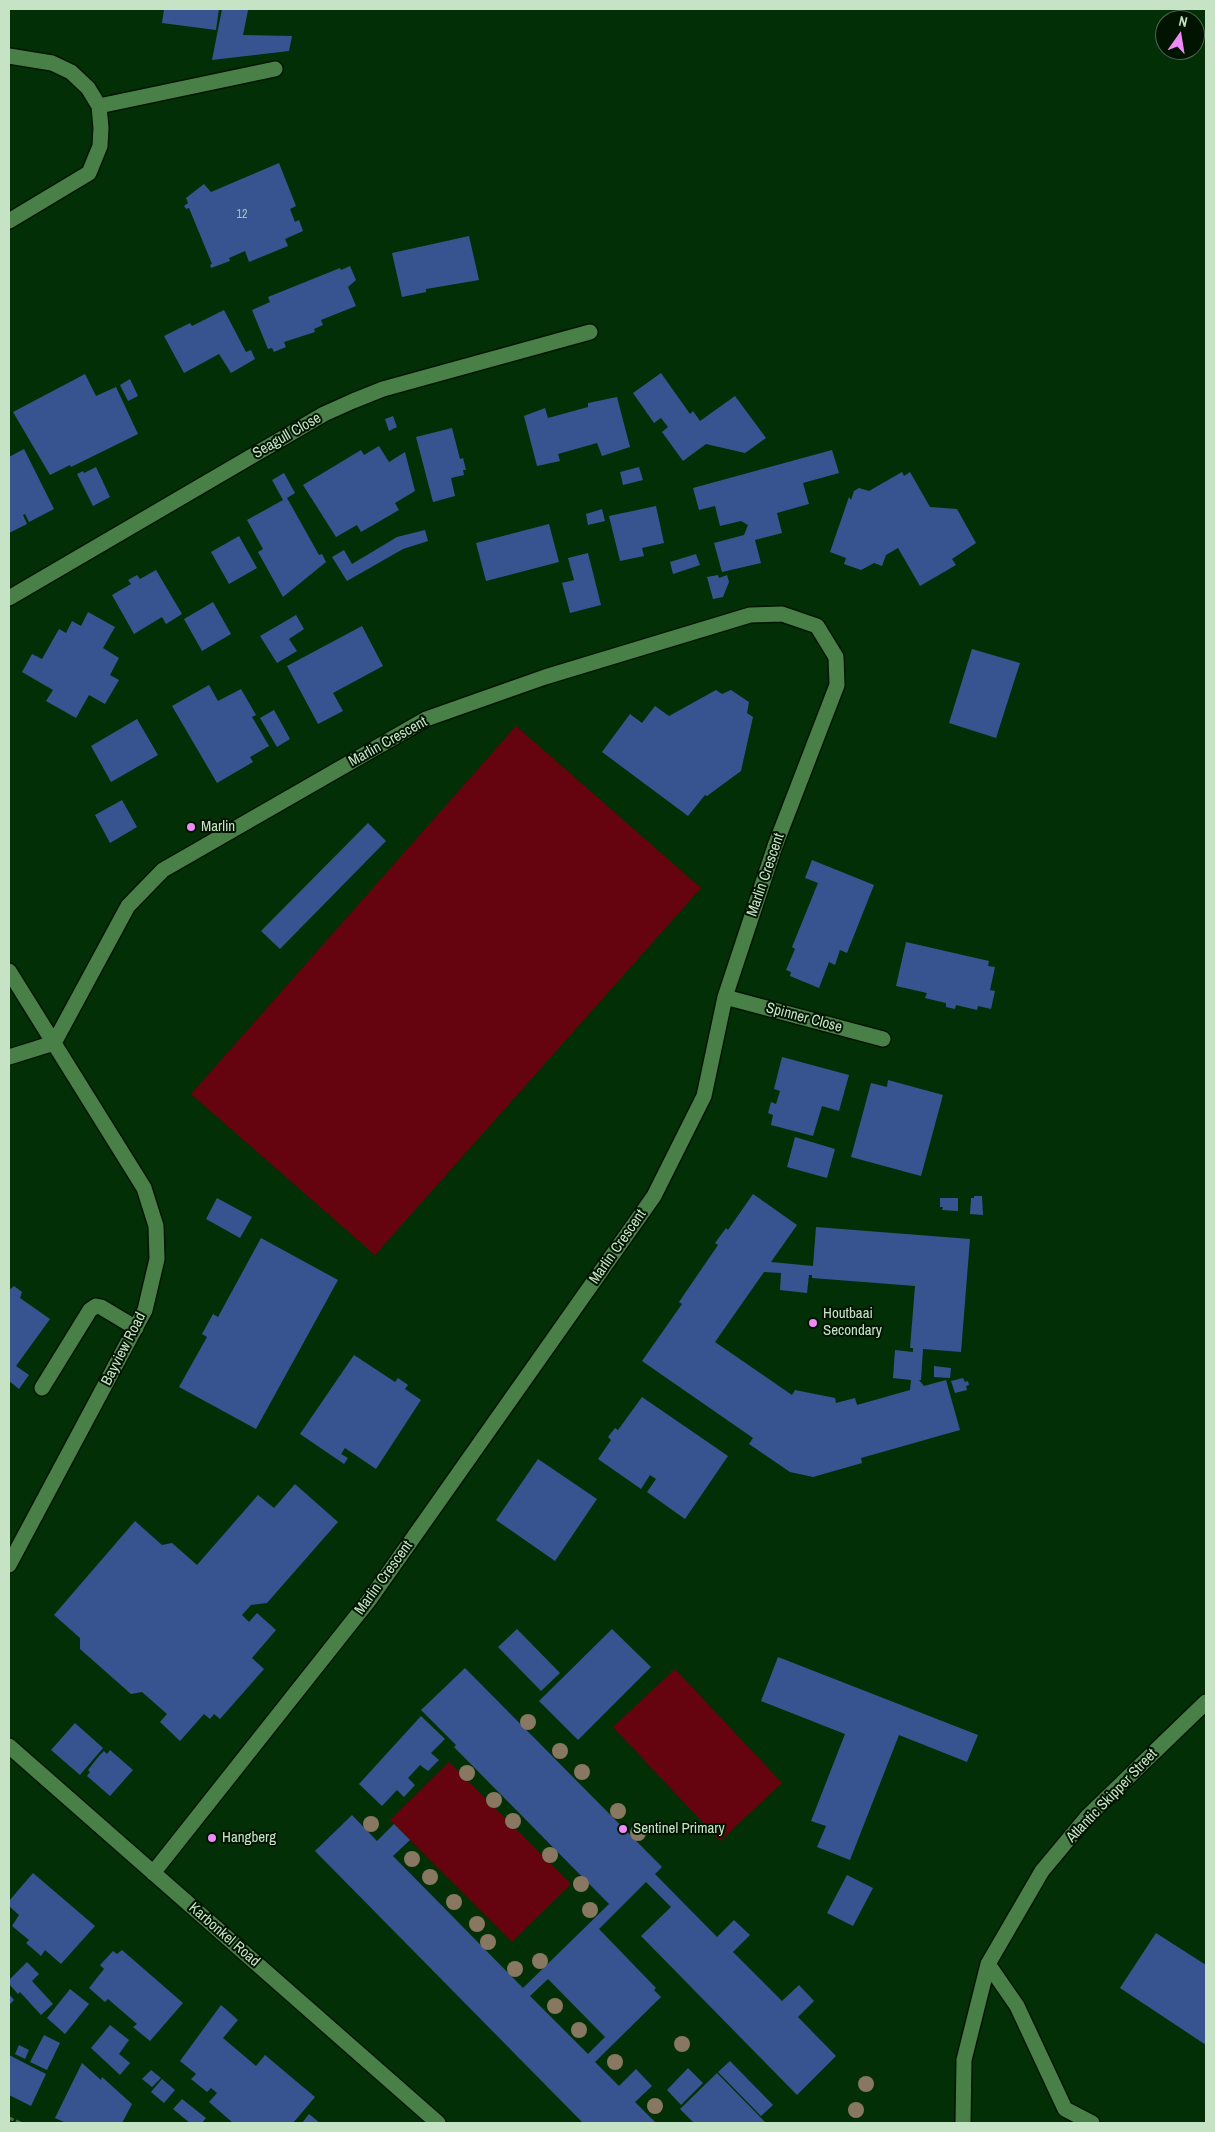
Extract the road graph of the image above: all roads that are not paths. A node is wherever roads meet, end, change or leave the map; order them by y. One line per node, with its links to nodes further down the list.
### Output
1 (9, 56): 3 (street)
2 (275, 69): 3 (street)
3 (99, 106): 4 (street)
4 (9, 221)
5 (590, 332): 6 (street, Seagull Close)
6 (9, 598)
7 (9, 971): 10 (street, Bayview Road)
8 (725, 997): 9 (street, Spinner Close); 10 (street, Marlin Crescent); 17 (street, Marlin Crescent)
9 (883, 1039)
10 (54, 1043): 11 (street); 12 (street, Bayview Road)
11 (9, 1057)
12 (136, 1328): 13 (street); 14 (street, Bayview Road)
13 (42, 1388)
14 (9, 1565)
15 (1206, 1702): 18 (street, Atlantic Skipper Street)
16 (9, 1746): 17 (street, Karbonkel Road)
17 (152, 1873): 20 (street, Karbonkel Road)
18 (988, 1964): 19 (street); 21 (street, Atlantic Skipper Street)
19 (1066, 2116): 22 (street)
20 (438, 2123)
21 (963, 2123)
22 (1092, 2123)

